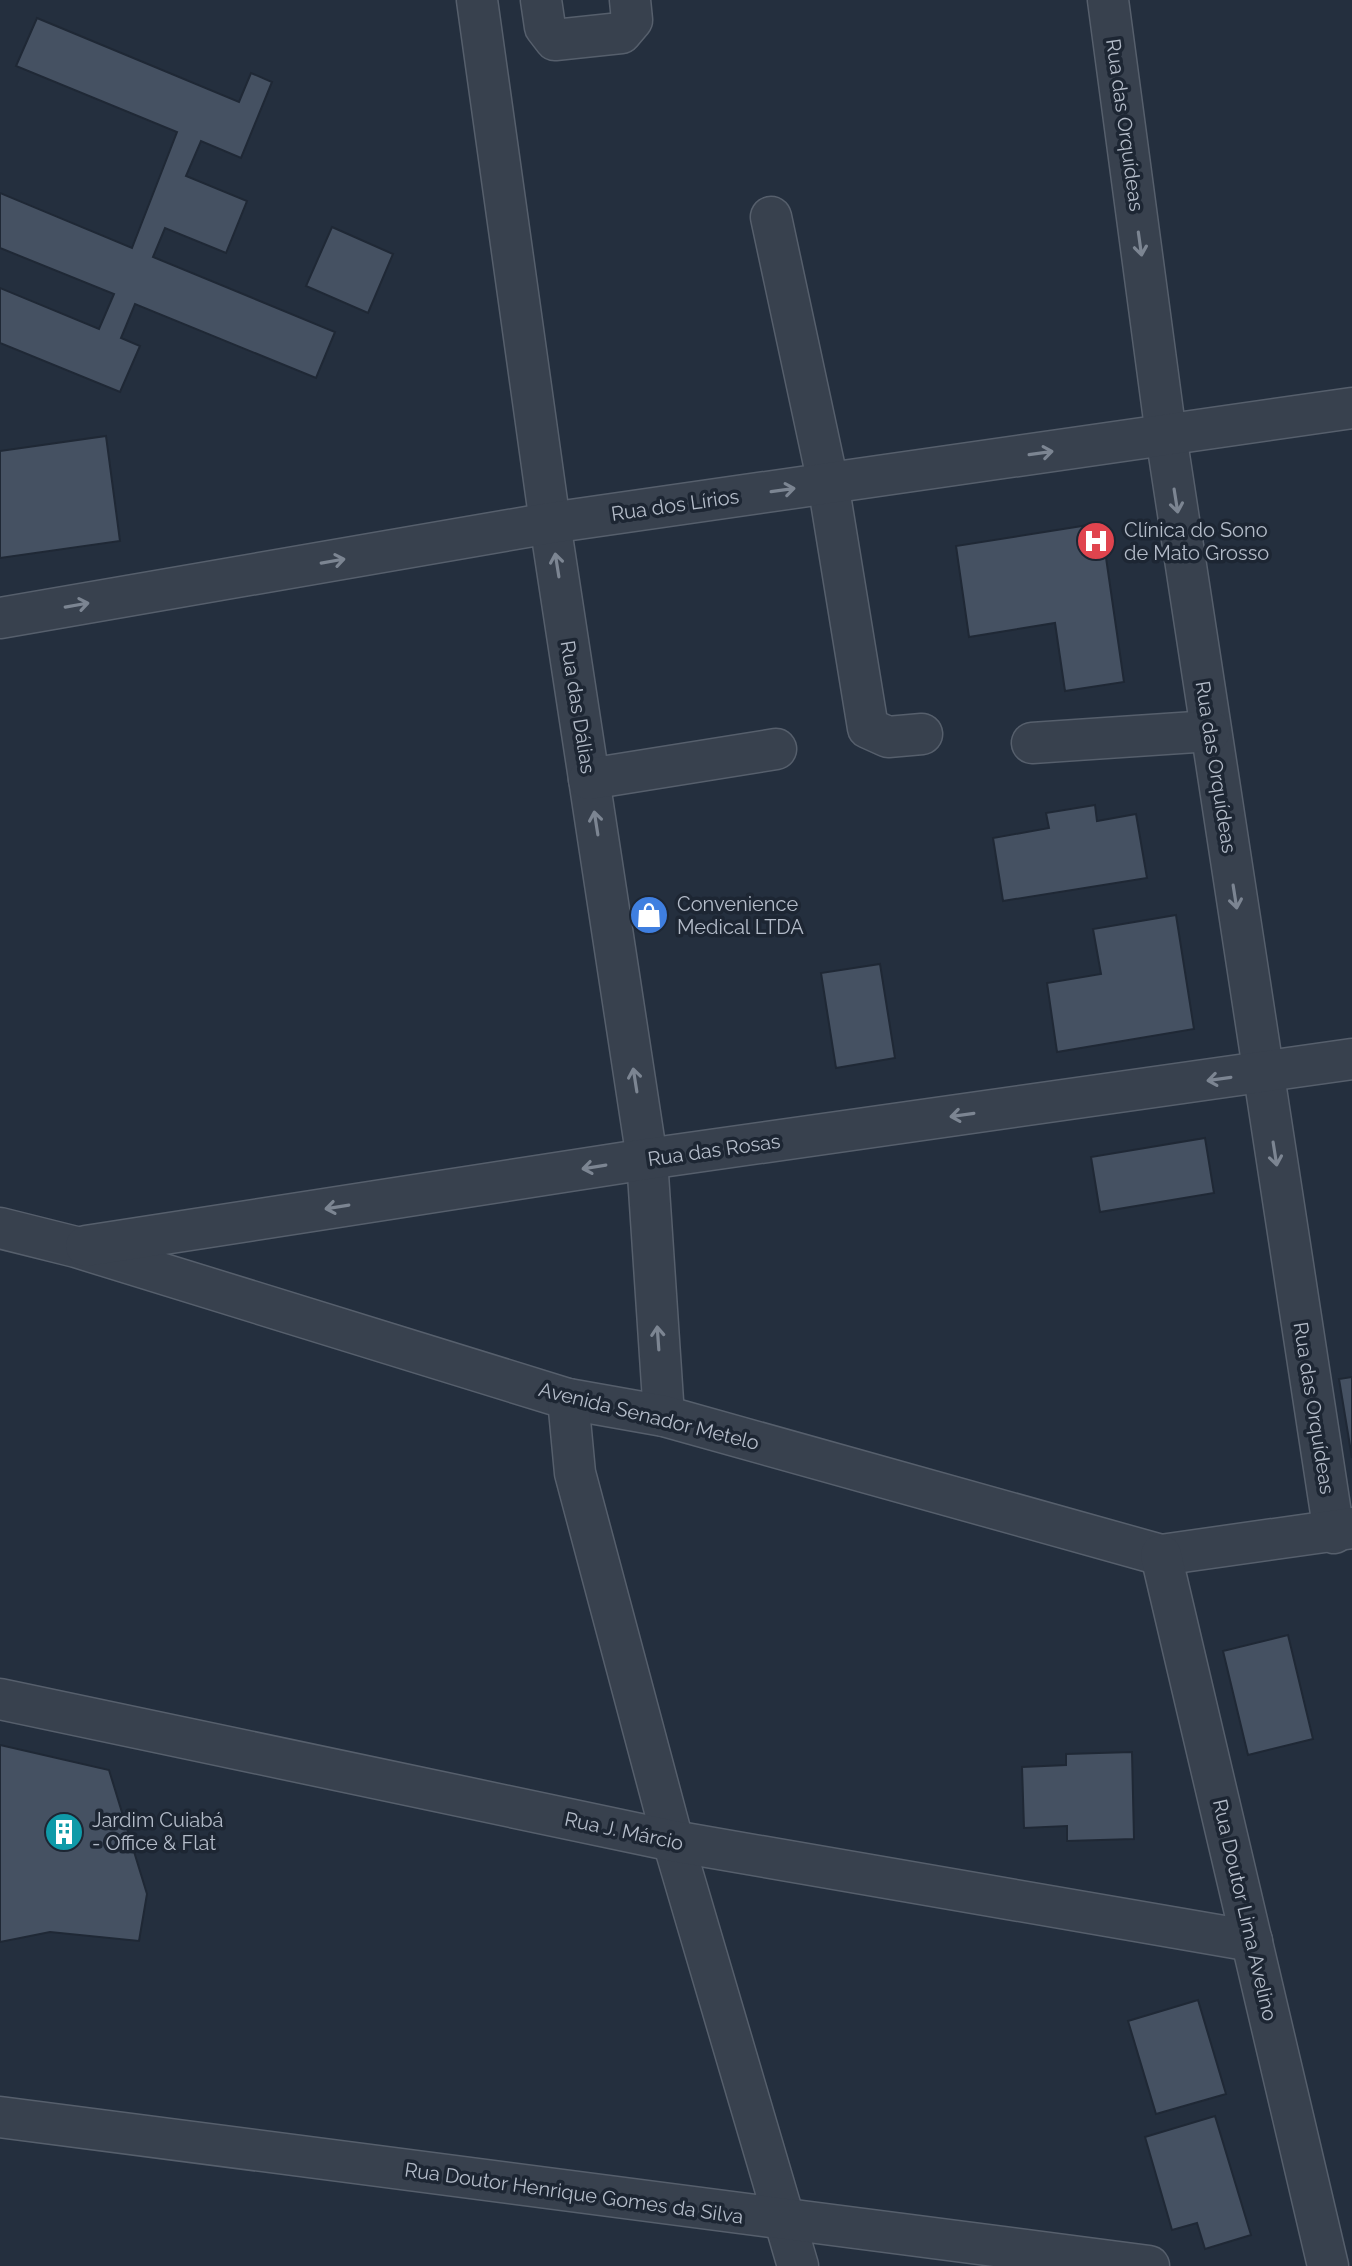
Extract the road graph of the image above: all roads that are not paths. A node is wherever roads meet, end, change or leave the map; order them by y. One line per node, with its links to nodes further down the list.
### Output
1 (477, 0): 9 (street, Rua das Dálias)
2 (541, 0): 3 (street)
3 (630, 0)
4 (1108, 0): 7 (street, Rua das Orquídeas, one-way to 7)
5 (771, 217): 8 (street)
6 (1352, 408): 7 (street, Rua dos Lírios)
7 (1166, 435): 8 (street, Rua dos Lírios, one-way to 7); 11 (street, Rua das Orquídeas, one-way to 11)
8 (828, 483): 9 (street, Rua dos Lírios, one-way to 8); 12 (street)
9 (550, 523): 10 (street, Rua dos Lírios, one-way to 9); 15 (street, Rua das Dálias, one-way to 9)
10 (0, 618)
11 (1210, 731): 13 (street); 17 (street, Rua das Orquídeas, one-way to 17)
12 (922, 734)
13 (1032, 743)
14 (776, 749): 15 (street)
15 (589, 779): 18 (street, Rua das Dálias, one-way to 15)
16 (1352, 1059): 17 (street, Rua das Rosas)
17 (1262, 1073): 18 (street, Rua das Rosas, one-way to 18); 23 (street, Rua das Orquídeas, one-way to 23)
18 (647, 1159): 20 (street, Rua das Rosas, one-way to 20); 22 (street, Rua das Dálias, one-way to 18)
19 (0, 1227): 20 (street, Avenida Senador Metelo)
20 (76, 1247): 21 (street, Avenida Senador Metelo)
21 (568, 1399): 22 (street, Avenida Senador Metelo); 26 (street)
22 (664, 1416): 24 (street, Avenida Senador Metelo)
23 (1343, 1530): 24 (street, Avenida Senador Metelo)
24 (1161, 1555): 27 (street, Rua Doutor Lima Avelino)
25 (0, 1699): 26 (street, Rua J. Márcio)
26 (673, 1841): 27 (street, Rua J. Márcio); 29 (street)
27 (1252, 1941): 32 (street, Rua Doutor Lima Avelino)
28 (0, 2117): 29 (street, Rua Doutor Henrique Gomes da Silva)
29 (787, 2221): 30 (street); 31 (street, Rua Doutor Henrique Gomes da Silva)
30 (798, 2266)
31 (1149, 2266)
32 (1328, 2266)

